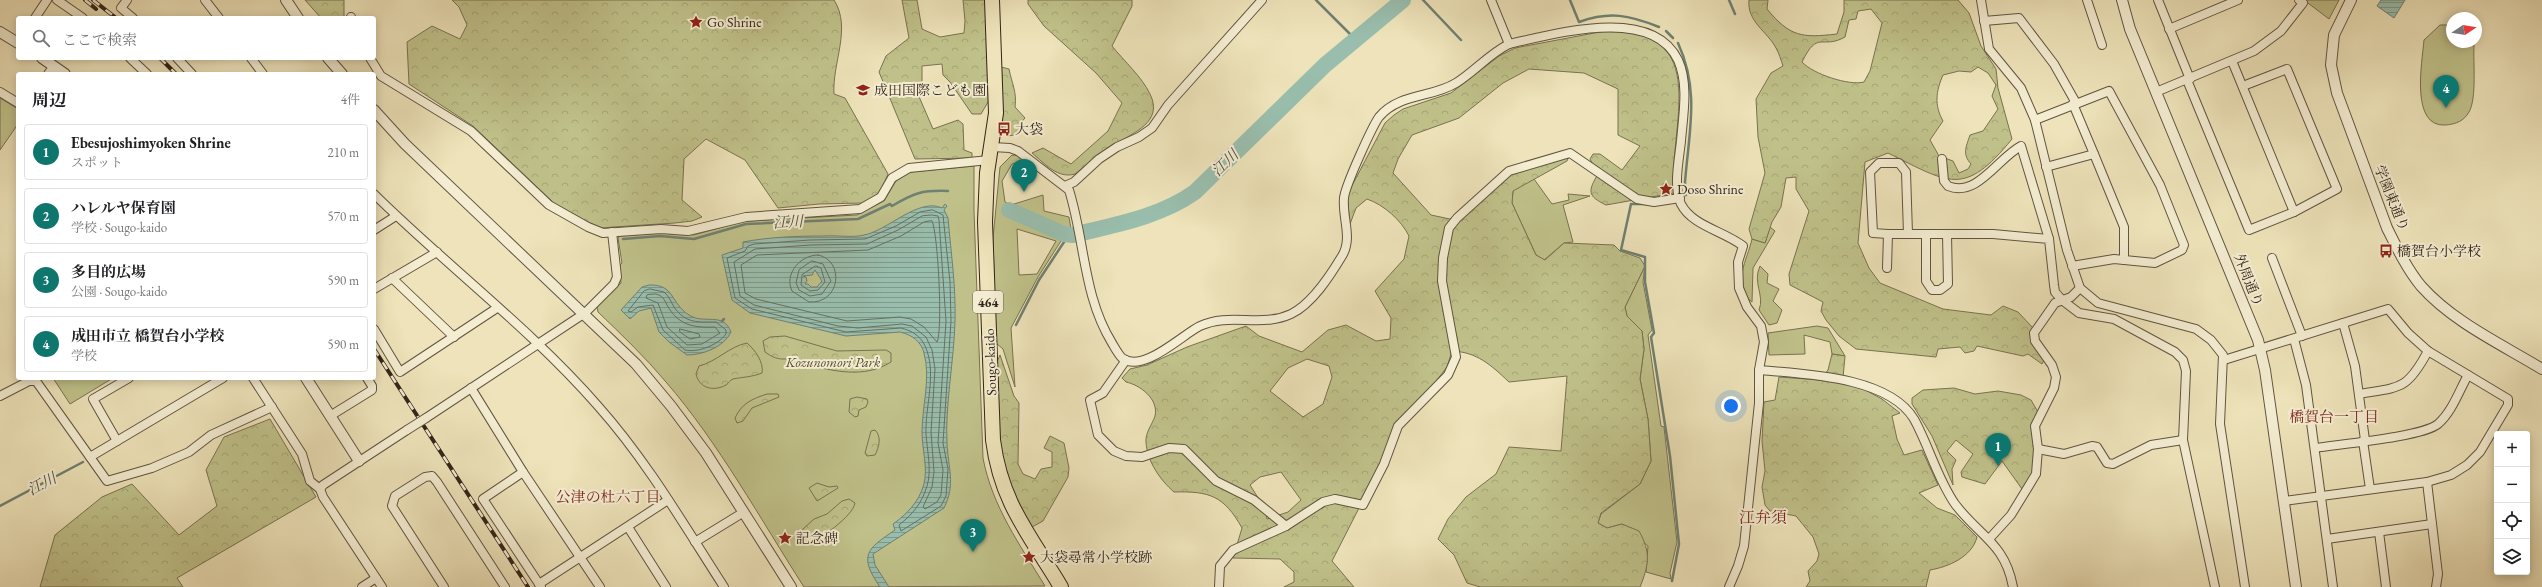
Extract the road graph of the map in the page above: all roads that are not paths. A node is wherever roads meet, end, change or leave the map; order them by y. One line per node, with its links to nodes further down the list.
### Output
1 (47, 0): 17 (street)
2 (57, 0): 18 (street)
3 (127, 0): 19 (street)
4 (205, 0): 20 (street)
5 (286, 0): 21 (street)
6 (992, 0): 48 (highway, Sougo-kaido / 464)
7 (1262, 0): 52 (street)
8 (1491, 0): 26 (street)
9 (1981, 0): 22 (street)
10 (2087, 0): 27 (street)
11 (2122, 0): 43 (street, 外周通り)
12 (2158, 0): 23 (street)
13 (2238, 0): 16 (street)
14 (2298, 0): 34 (street)
15 (2351, 0): 85 (street, 学園東通り)
16 (2222, 3): 23 (street)
17 (37, 16)
18 (80, 16)
19 (131, 16)
20 (217, 16)
21 (297, 16)
22 (1984, 21): 45 (street); 47 (street)
23 (2169, 29): 40 (street)
24 (0, 32): 25 (street)
25 (16, 42)
26 (1509, 44): 54 (street); 83 (street)
27 (2102, 45)
28 (44, 60): 35 (street)
29 (132, 60): 36 (street)
30 (178, 60): 37 (street)
31 (252, 60): 38 (street)
32 (330, 60): 39 (street)
33 (371, 60): 58 (street)
34 (2232, 62): 40 (street); 41 (street)
35 (51, 70)
36 (146, 72)
37 (190, 72)
38 (262, 72)
39 (340, 72)
40 (2188, 79): 43 (street); 55 (street)
41 (2243, 86): 55 (street); 55 (street)
42 (0, 92): 44 (street)
43 (2156, 92): 81 (street, 外周通り)
44 (16, 102)
45 (2074, 104): 47 (street); 49 (street); 66 (street)
46 (376, 112): 74 (street)
47 (2035, 120): 51 (street)
48 (990, 153): 52 (street); 58 (street); 123 (highway, Sougo-kaido / 464)
49 (2094, 154): 51 (street); 66 (street)
50 (1942, 159): 63 (street)
51 (2046, 167): 67 (street)
52 (1065, 186): 83 (street)
53 (376, 196): 56 (street)
54 (1680, 198): 86 (street); 114 (street)
55 (2294, 212)
56 (396, 216): 57 (street); 64 (street)
57 (376, 229)
58 (612, 232): 74 (street)
59 (1888, 234): 60 (street); 60 (street); 68 (street)
60 (1908, 234): 61 (street)
61 (1926, 234): 62 (street); 62 (street)
62 (1947, 234): 63 (street)
63 (2049, 239): 72 (street)
64 (437, 252): 69 (street); 73 (street)
65 (2272, 258): 77 (street)
66 (2124, 260): 67 (street)
67 (2072, 266): 71 (street)
68 (1887, 268)
69 (392, 278): 70 (street); 78 (street)
70 (376, 288)
71 (2080, 288): 72 (street); 84 (street)
72 (2062, 300): 98 (street); 102 (street)
73 (497, 308): 78 (street); 80 (street)
74 (585, 313): 80 (street); 112 (street)
75 (2343, 323): 77 (street); 82 (street); 94 (street)
76 (376, 332): 78 (street)
77 (2302, 336): 79 (street)
78 (454, 337)
79 (2294, 339): 81 (street); 101 (street)
80 (538, 346): 93 (street); 110 (street)
81 (2260, 351): 84 (street); 111 (street, 外周通り)
82 (2428, 351): 87 (street); 94 (street)
83 (1126, 360): 114 (street)
84 (2224, 360): 136 (street)
85 (2542, 368)
86 (1759, 370): 117 (street); 133 (street)
87 (2468, 375): 100 (street); 106 (street)
88 (126, 380): 99 (street)
89 (220, 380): 99 (street)
90 (254, 380): 96 (street)
91 (307, 380): 97 (street)
92 (368, 380): 97 (street)
93 (471, 388): 104 (street, bridge); 105 (street)
94 (2359, 394): 100 (street)
95 (0, 396): 103 (street)
96 (272, 408): 103 (street); 107 (street)
97 (330, 416): 104 (street)
98 (2183, 440): 102 (street); 135 (street)
99 (117, 441): 103 (street)
100 (2364, 441): 101 (street); 108 (street)
101 (2315, 448): 109 (street)
102 (2038, 449): 117 (street)
103 (90, 457)
104 (359, 461): 107 (street)
105 (523, 472): 120 (street); 122 (street)
106 (2427, 482): 108 (street); 113 (street)
107 (320, 489): 121 (street)
108 (2370, 489): 109 (street)
109 (2321, 495): 111 (street); 118 (street)
110 (668, 500): 115 (street); 119 (street)
111 (2284, 501): 137 (street, 外周通り)
112 (744, 512): 119 (street); 131 (street)
113 (2432, 524): 116 (street); 140 (street)
114 (1286, 526): 132 (street)
115 (628, 527): 120 (street); 129 (street)
116 (2379, 532): 118 (street); 139 (street)
117 (1990, 538): 134 (street)
118 (2327, 539): 138 (street)
119 (695, 542): 130 (street)
120 (581, 558): 122 (street); 128 (street)
121 (376, 578): 124 (street); 125 (street)
122 (540, 586)
123 (1057, 586)
124 (362, 587)
125 (382, 587)
126 (444, 587): 127 (street)
127 (505, 587)
128 (600, 587)
129 (666, 587)
130 (724, 587)
131 (792, 587)
132 (1219, 587)
133 (1728, 587)
134 (2012, 587)
135 (2215, 587)
136 (2245, 587)
137 (2296, 587)
138 (2334, 587)
139 (2386, 587)
140 (2436, 587)

